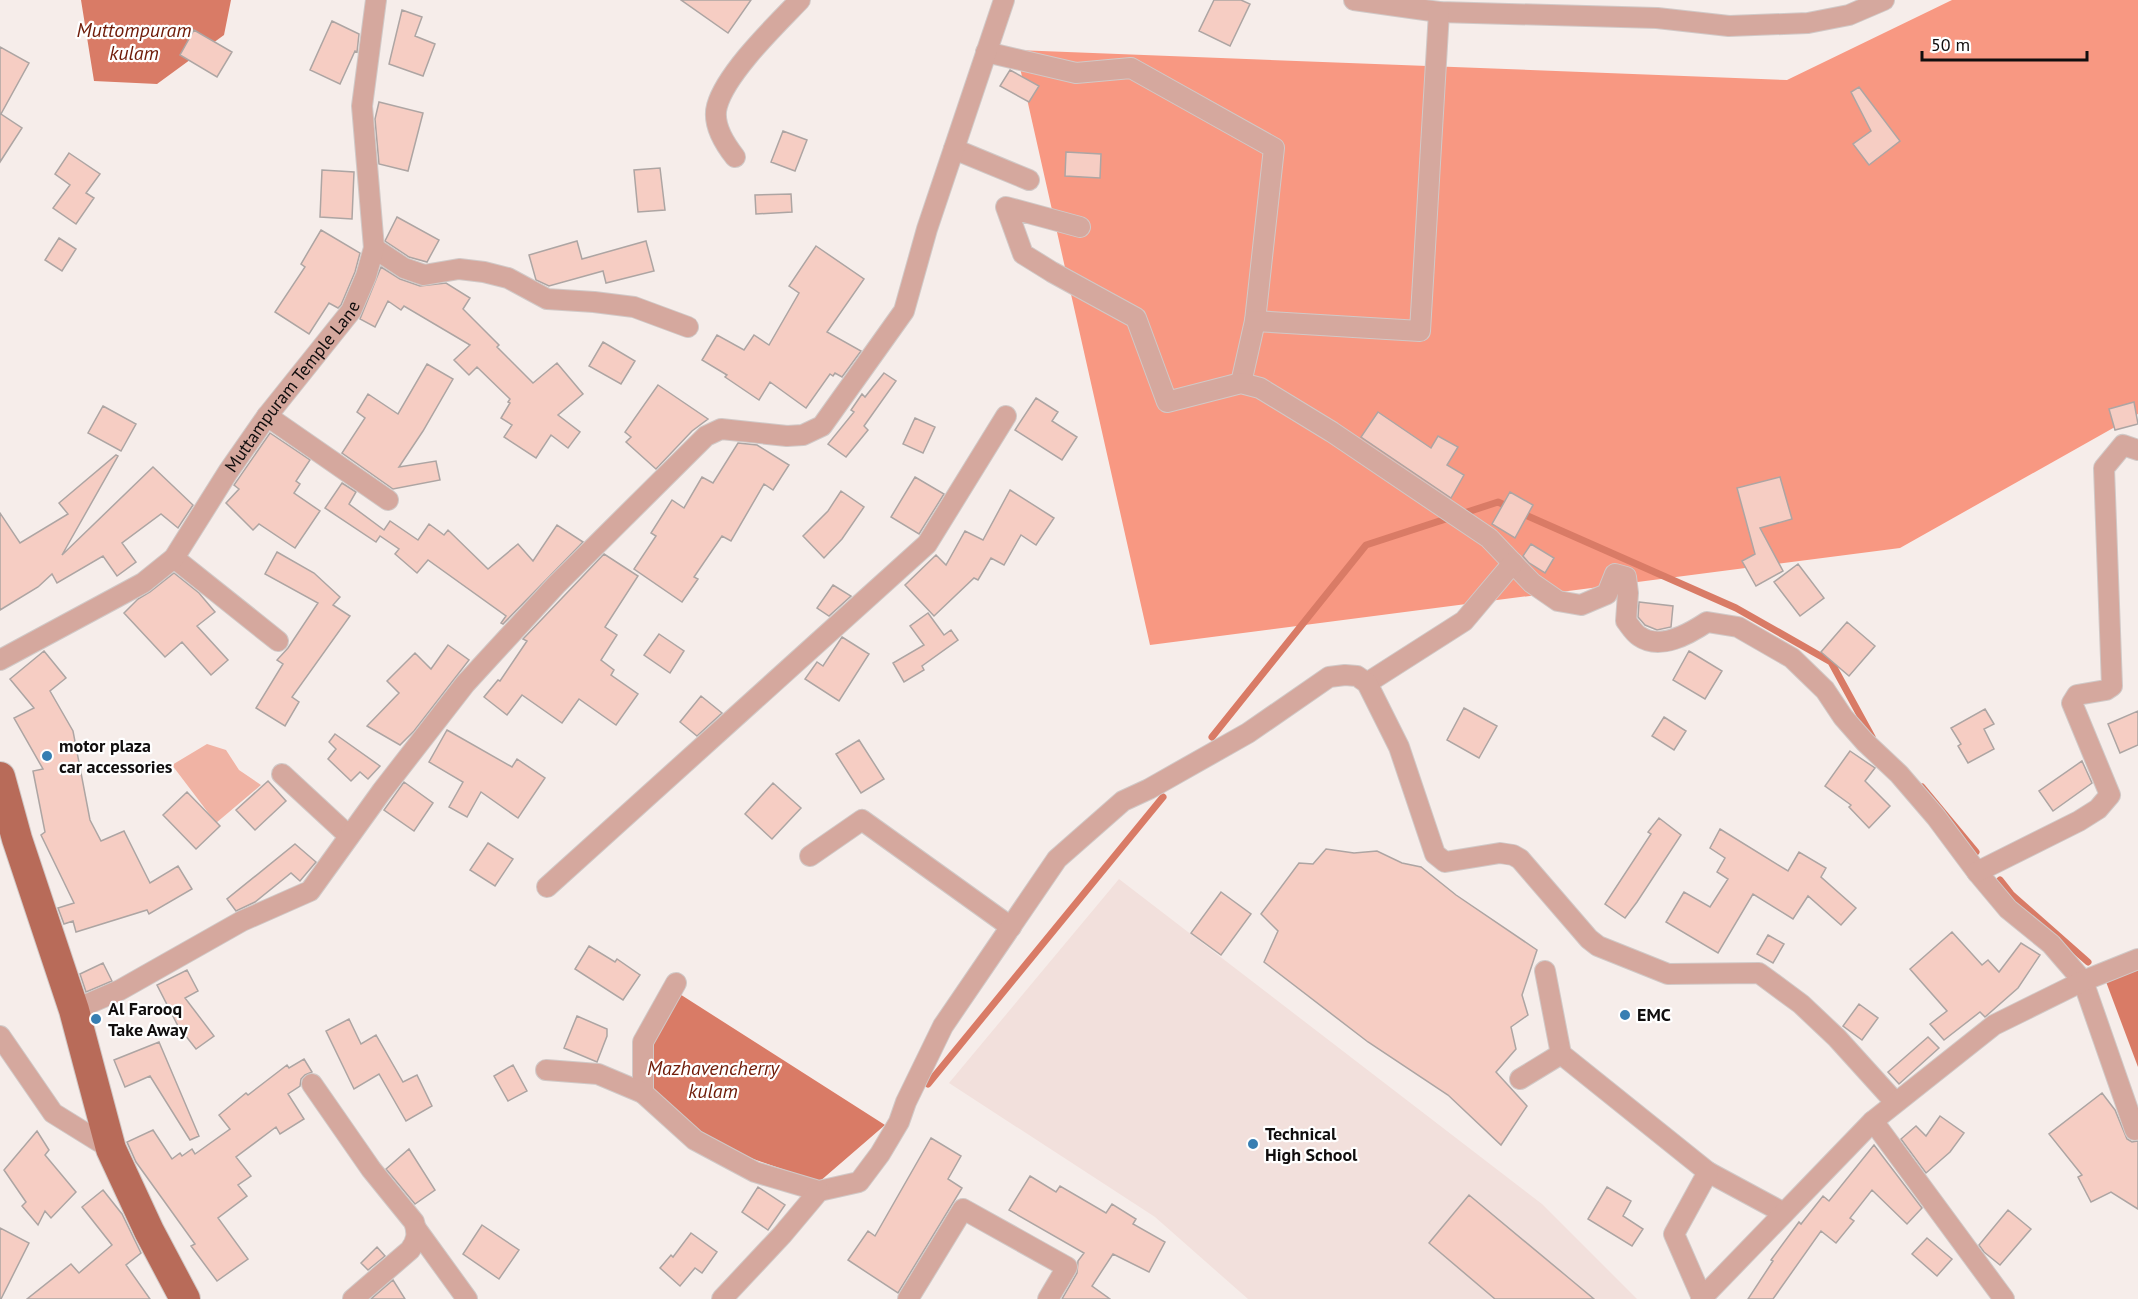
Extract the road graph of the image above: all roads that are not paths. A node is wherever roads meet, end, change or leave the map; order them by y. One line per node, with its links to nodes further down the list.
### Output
1 (376, 0): 13 (street, Muttampuram Temple Lane)
2 (800, 0): 10 (street)
3 (1004, 0): 8 (street)
4 (1354, 0): 7 (street)
5 (1884, 0): 6 (street)
6 (1864, 4): 7 (street)
7 (1432, 7): 14 (street)
8 (986, 52): 9 (street); 14 (street)
9 (954, 149): 11 (street); 28 (street)
10 (735, 157)
11 (1029, 180)
12 (1080, 227): 16 (street)
13 (374, 248): 15 (street); 17 (street, Muttampuram Temple Lane)
14 (1255, 321): 16 (street)
15 (688, 327)
16 (1241, 382): 22 (street)
17 (267, 416): 20 (street); 21 (street, Muttampuram Temple Lane)
18 (1006, 416): 31 (street)
19 (2138, 450): 30 (street)
20 (388, 500)
21 (174, 558): 23 (street); 24 (street, Muttampuram Temple Lane)
22 (1514, 563): 25 (street); 30 (street)
23 (278, 641)
24 (0, 660)
25 (1367, 683): 32 (street); 44 (street)
26 (282, 774): 28 (street)
27 (0, 777): 37 (main road)
28 (349, 836): 37 (street)
29 (810, 856): 32 (street)
30 (1977, 872): 35 (street)
31 (548, 887)
32 (1011, 927): 49 (street)
33 (2138, 959): 35 (street)
34 (1545, 971): 39 (street)
35 (2084, 981): 44 (street); 46 (street)
36 (676, 982): 43 (street)
37 (74, 1010): 47 (main road)
38 (0, 1036): 47 (street)
39 (1561, 1054): 41 (street); 48 (street)
40 (546, 1070): 43 (street)
41 (1520, 1079)
42 (312, 1084): 51 (street)
43 (643, 1093): 49 (street)
44 (1895, 1102): 45 (street)
45 (1873, 1121): 50 (street); 59 (street)
46 (2135, 1130)
47 (111, 1149): 53 (main road)
48 (1708, 1173): 50 (street); 52 (street)
49 (819, 1191): 56 (street)
50 (1784, 1213): 52 (street)
51 (417, 1230): 54 (street); 55 (street)
52 (1701, 1298)
53 (185, 1299)
54 (353, 1299)
55 (467, 1299)
56 (722, 1299)
57 (908, 1299): 58 (street)
58 (1048, 1299)
59 (2004, 1299)

